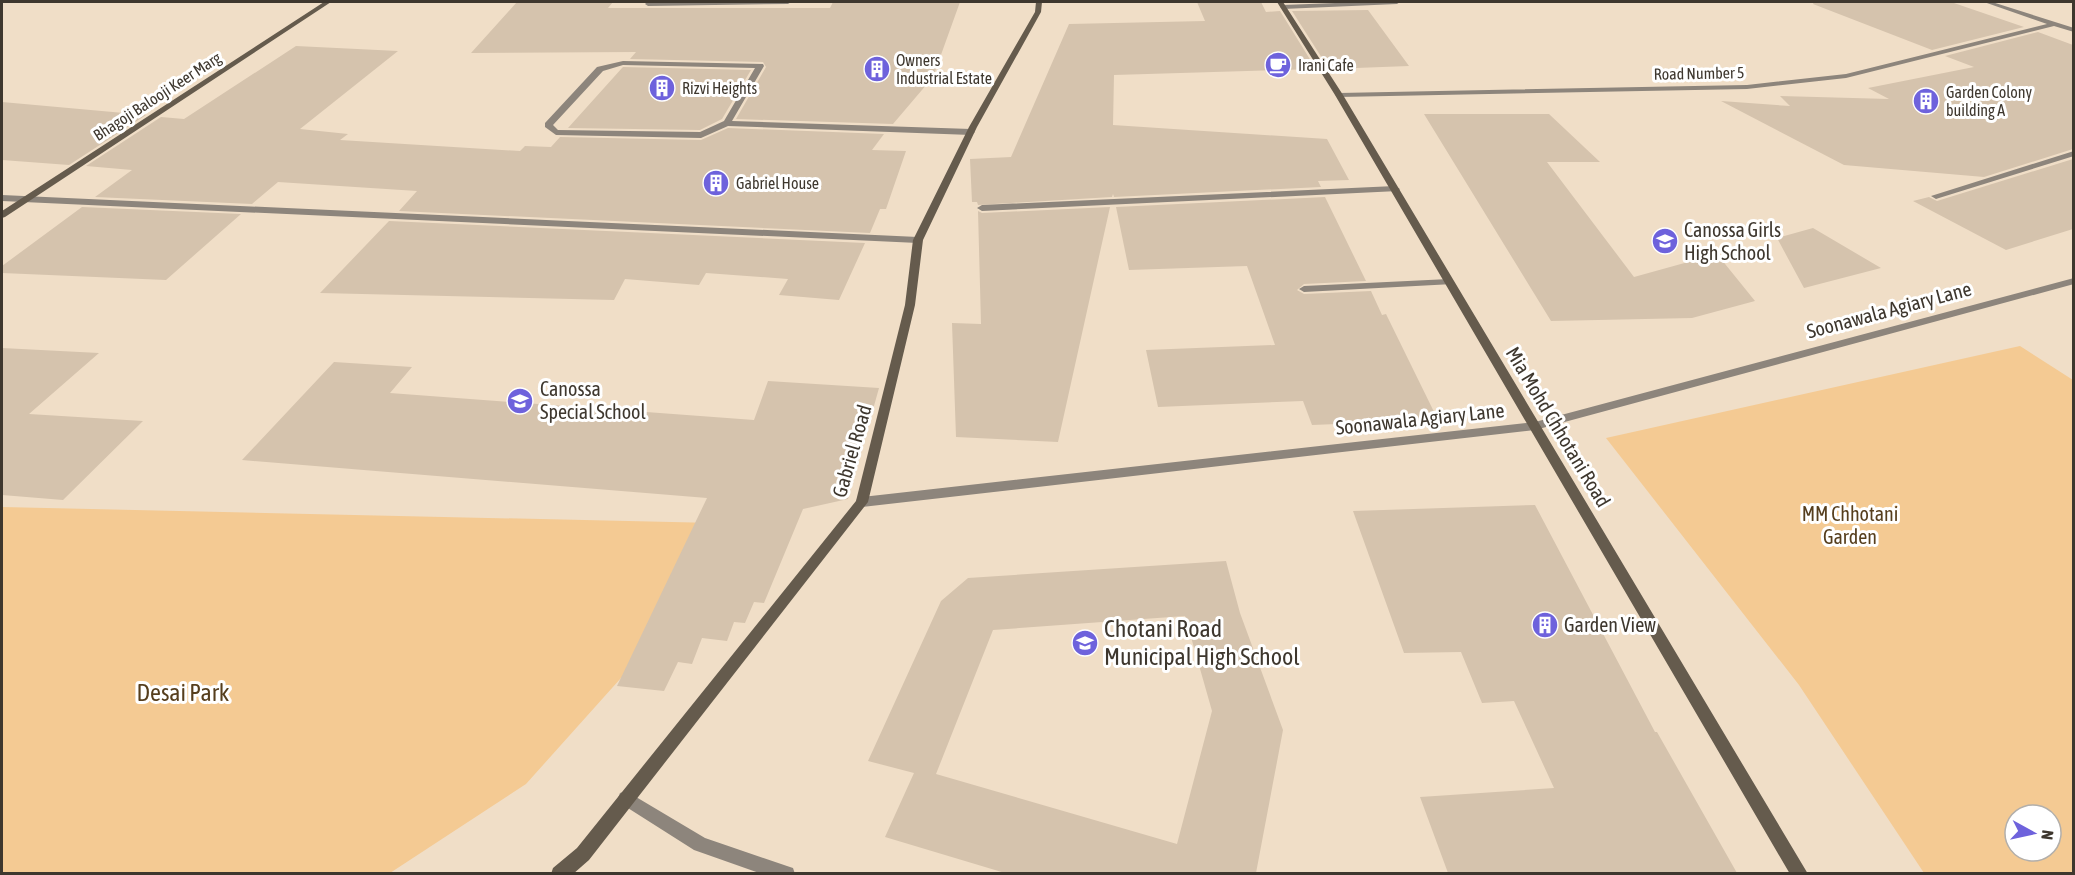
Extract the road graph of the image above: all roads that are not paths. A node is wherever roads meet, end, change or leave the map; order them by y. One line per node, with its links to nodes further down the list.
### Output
1 (328, 2): 17 (street, Bhagoji Balooji Keer Marg)
2 (650, 2): 3 (street)
3 (788, 2)
4 (1039, 2): 12 (street, Gabriel Road)
5 (1397, 2): 7 (street)
6 (1987, 2): 8 (street)
7 (1281, 4): 10 (street, Mia Mohd Chhotani Road)
8 (2054, 24): 9 (street); 10 (street, Road Number 5)
9 (2073, 30)
10 (1339, 95): 14 (street, Mia Mohd Chhotani Road)
11 (728, 123): 11 (street); 12 (street)
12 (971, 132): 20 (street, Gabriel Road)
13 (2073, 153): 15 (street)
14 (1395, 189): 18 (street); 22 (street, Mia Mohd Chhotani Road)
15 (1936, 196)
16 (2, 198): 17 (street)
17 (25, 200): 19 (street, Bhagoji Balooji Keer Marg); 20 (street)
18 (982, 208)
19 (2, 215)
20 (918, 240): 25 (street, Gabriel Road)
21 (2073, 281): 24 (street, Soonawala Agiary Lane)
22 (1449, 282): 23 (street); 24 (street, Mia Mohd Chhotani Road)
23 (1304, 289)
24 (1534, 426): 25 (street, Soonawala Agiary Lane); 29 (street, Mia Mohd Chhotani Road)
25 (862, 502): 26 (street, Gabriel Road)
26 (626, 798): 27 (street, Gabriel Road); 28 (street)
27 (559, 873)
28 (787, 873)
29 (1800, 873)

